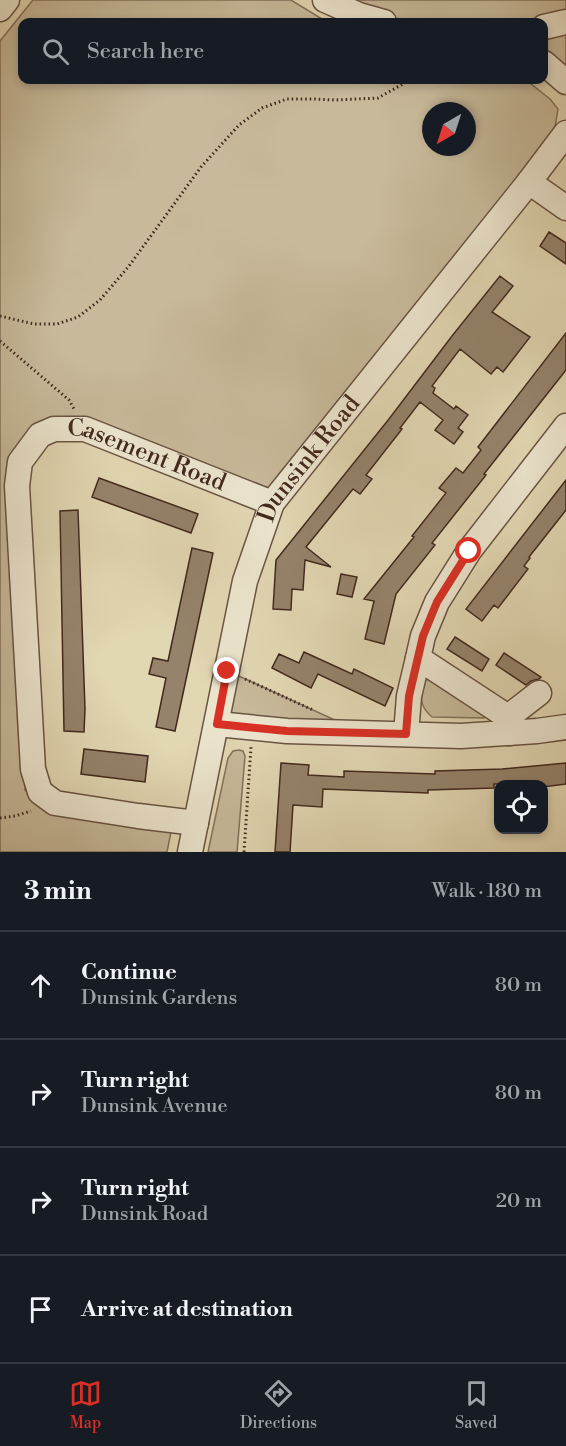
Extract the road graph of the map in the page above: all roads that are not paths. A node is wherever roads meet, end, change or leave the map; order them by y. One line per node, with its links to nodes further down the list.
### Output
1 (7, 0): 3 (street)
2 (325, 0): 4 (street)
3 (0, 9)
4 (369, 18)
5 (566, 22): 6 (street)
6 (548, 26)
7 (548, 67): 8 (street)
8 (566, 82)
9 (566, 133): 10 (street, Dunsink Road)
10 (529, 182): 11 (street); 13 (street, Dunsink Road)
11 (566, 208)
12 (566, 426): 14 (street)
13 (272, 503): 16 (street, Dunsink Road); 20 (street, Casement Road)
14 (418, 658): 17 (street); 19 (street)
15 (539, 693): 17 (street)
16 (217, 724): 19 (street); 20 (street, Dunsink Road)
17 (509, 725): 18 (street); 19 (street)
18 (566, 727)
19 (406, 734)
20 (196, 823): 21 (street, Dunsink Road)
21 (190, 852)

